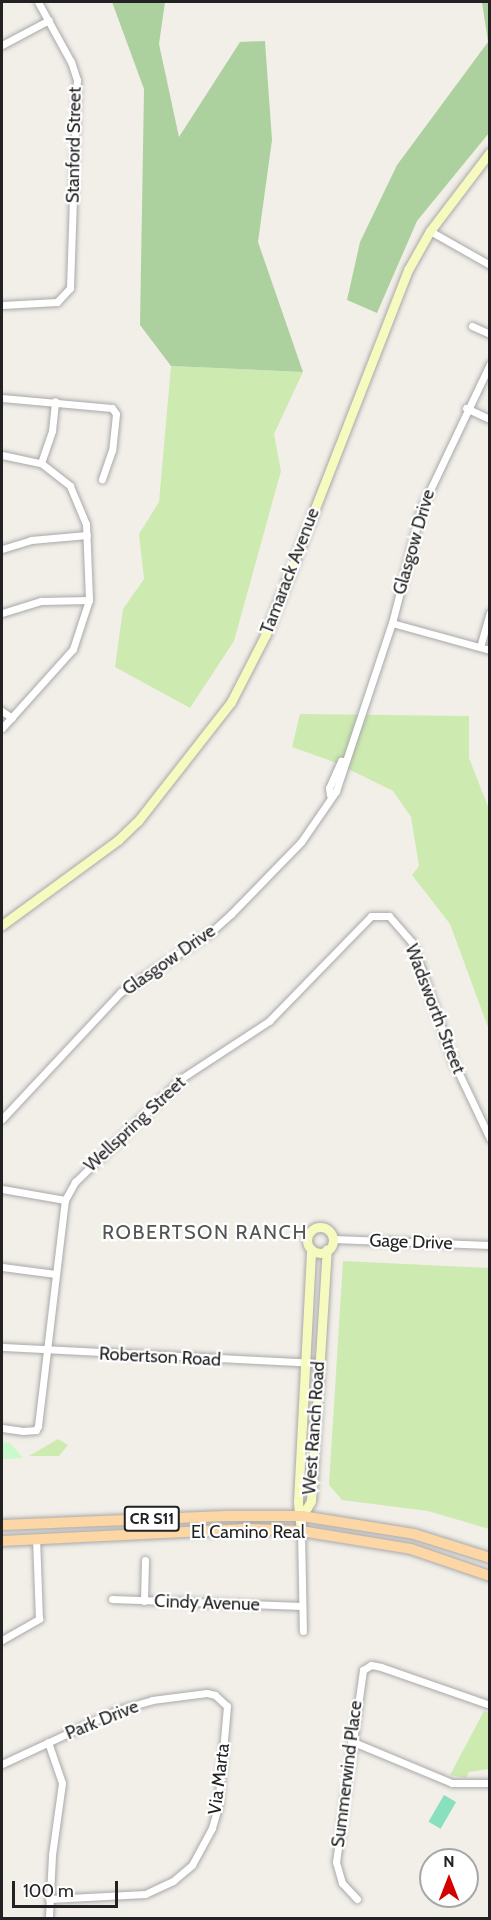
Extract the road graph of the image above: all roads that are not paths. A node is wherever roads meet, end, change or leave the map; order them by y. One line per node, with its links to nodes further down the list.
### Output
1 (38, 2): 2 (street, Stanford Street)
2 (49, 20): 3 (street); 7 (street, Stanford Street)
3 (2, 45)
4 (489, 152): 5 (main road, Tamarack Avenue)
5 (430, 231): 6 (street); 30 (main road, Tamarack Avenue)
6 (489, 265)
7 (2, 305)
8 (472, 326): 9 (street)
9 (489, 334)
10 (489, 364): 13 (street, Glasgow Drive)
11 (2, 398): 12 (street)
12 (55, 401): 16 (street); 17 (street)
13 (466, 408): 14 (street); 23 (street, Glasgow Drive)
14 (489, 419)
15 (2, 455): 16 (street)
16 (41, 463): 18 (street)
17 (102, 479)
18 (87, 535): 19 (street); 20 (street)
19 (2, 549)
20 (89, 600): 22 (street); 27 (street)
21 (489, 612): 24 (street)
22 (2, 613)
23 (392, 623): 24 (street); 31 (street, Glasgow Drive)
24 (480, 647): 25 (street)
25 (489, 650)
26 (2, 711): 27 (street)
27 (12, 718): 28 (street)
28 (2, 728)
29 (389, 916): 32 (street, Wadsworth Street); 34 (street, Wellspring Street)
30 (2, 925)
31 (2, 1119)
32 (489, 1138)
33 (2, 1189): 34 (street)
34 (65, 1200): 40 (street, Wellspring Street)
35 (333, 1239): 36 (street, Gage Drive); 37 (main road); 38 (main road)
36 (489, 1245)
37 (311, 1250): 38 (main road); 43 (main road, West Ranch Road)
38 (327, 1250): 44 (main road, West Ranch Road)
39 (2, 1267): 40 (street)
40 (56, 1274): 42 (street, Wellspring Street)
41 (2, 1347): 42 (street, Robertson Road)
42 (50, 1352): 43 (street, Robertson Road); 45 (street, Wellspring Street)
43 (304, 1363): 44 (street, Robertson Road); 46 (main road, West Ranch Road)
44 (318, 1364): 46 (main road, West Ranch Road)
45 (2, 1428)
46 (302, 1516): 47 (main road, El Camino Real / CR S11); 48 (main road); 51 (main road, El Camino Real / CR S11)
47 (2, 1525)
48 (301, 1531): 49 (main road, El Camino Real / CR S11); 53 (main road, El Camino Real / CR S11); 56 (street)
49 (36, 1539): 50 (main road, El Camino Real / CR S11); 58 (street)
50 (2, 1541)
51 (489, 1558)
52 (145, 1560): 55 (street)
53 (489, 1576)
54 (112, 1599): 55 (street, Cindy Avenue)
55 (144, 1601): 56 (street, Cindy Avenue)
56 (302, 1606): 57 (street)
57 (303, 1631)
58 (2, 1640)
59 (207, 1693): 62 (street, Park Drive); 65 (street, Via Marta)
60 (489, 1705): 61 (street, Summerwind Place)
61 (351, 1741): 64 (street); 66 (street, Summerwind Place)
62 (48, 1742): 63 (street, Park Drive); 65 (street)
63 (2, 1764)
64 (489, 1783)
65 (49, 1899): 67 (street)
66 (357, 1899)
67 (49, 1916)

